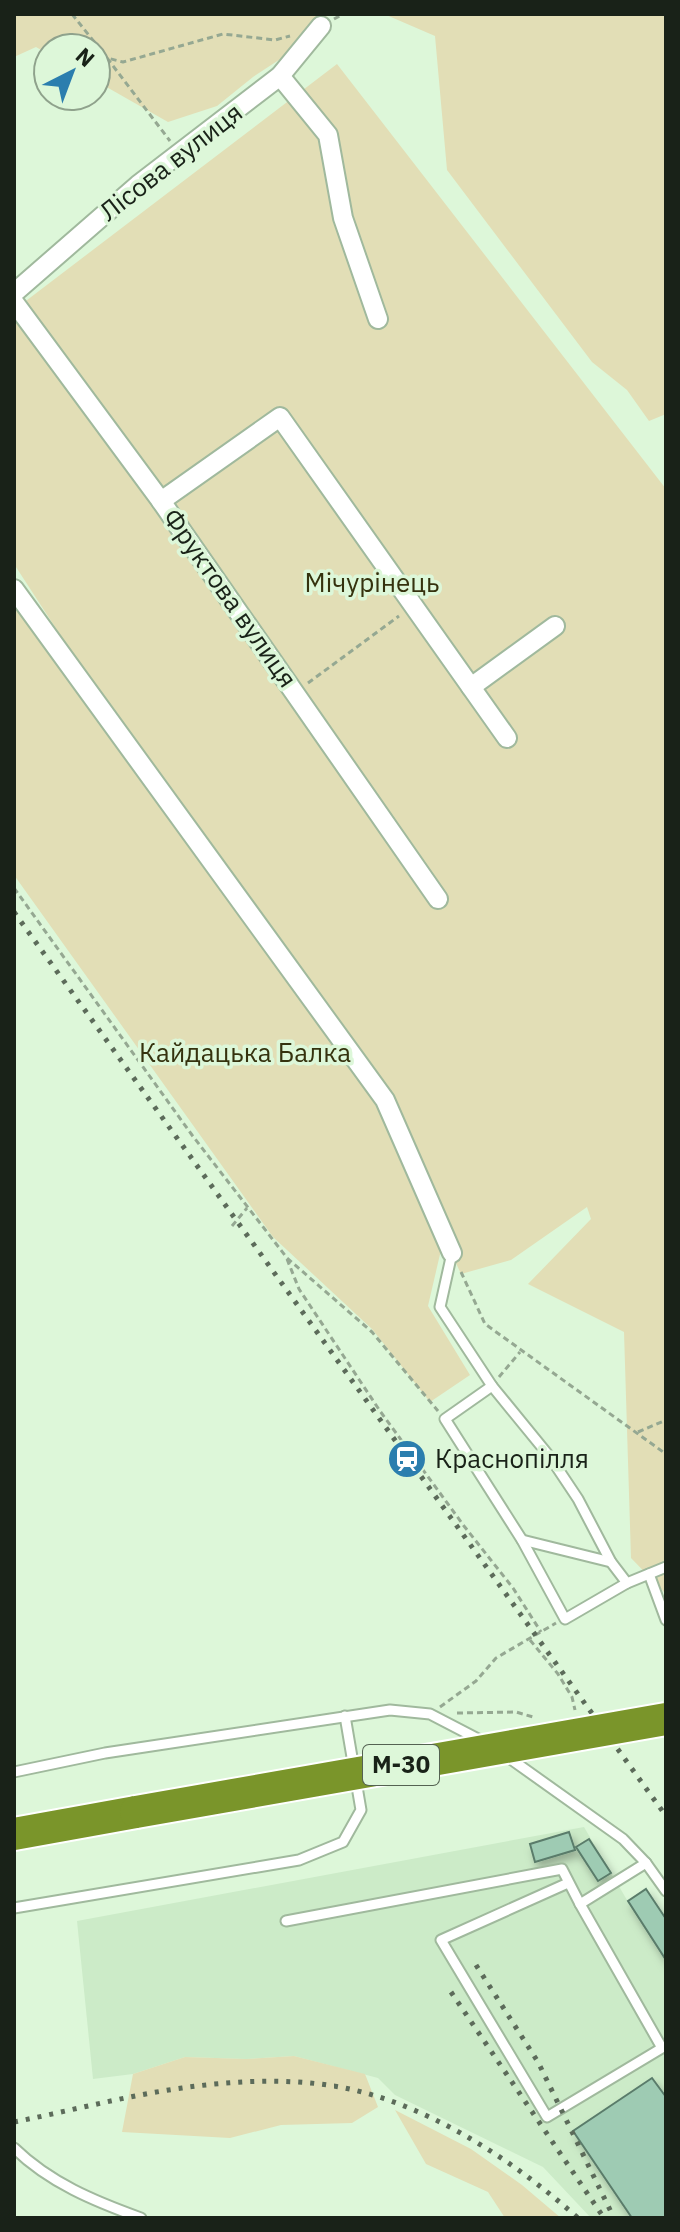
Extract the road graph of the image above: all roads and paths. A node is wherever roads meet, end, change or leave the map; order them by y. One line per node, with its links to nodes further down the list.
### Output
1 (72, 14): 4 (path)
2 (343, 14): 3 (path)
3 (321, 26): 5 (path); 7 (street, Лісова вулиця)
4 (86, 32)
5 (112, 59)
6 (112, 65): 8 (path)
7 (280, 76): 8 (street, Лісова вулиця); 11 (street)
8 (180, 153): 9 (street, Лісова вулиця)
9 (14, 293)
10 (14, 302): 12 (street, Фруктова вулиця)
11 (378, 319)
12 (161, 501): 14 (street); 17 (street, Фруктова вулиця)
13 (14, 589): 23 (street)
14 (413, 605): 16 (street); 17 (path)
15 (555, 626): 16 (street)
16 (471, 687): 18 (street)
17 (296, 692): 20 (street, Фруктова вулиця)
18 (507, 738)
19 (14, 888): 21 (path)
20 (438, 899)
21 (248, 1208): 22 (path); 24 (path)
22 (232, 1226)
23 (452, 1253): 25 (path); 26 (lane)
24 (287, 1258): 27 (path); 38 (path)
25 (520, 1351): 26 (path); 29 (path)
26 (492, 1386): 27 (lane); 32 (lane)
27 (445, 1419): 31 (lane)
28 (666, 1420): 29 (path)
29 (638, 1432): 30 (path)
30 (666, 1454)
31 (522, 1540): 32 (lane); 36 (lane)
32 (611, 1562): 35 (lane)
33 (666, 1567): 34 (lane)
34 (649, 1574): 35 (lane); 37 (lane)
35 (627, 1583): 36 (lane)
36 (565, 1619): 38 (path)
37 (666, 1620)
38 (541, 1632): 39 (path)
39 (530, 1639): 40 (path); 41 (path)
40 (430, 1714): 42 (lane); 46 (lane)
41 (578, 1715)
42 (345, 1716): 44 (lane); 50 (lane)
43 (666, 1719): 45 (highway, М-30, bridge)
44 (14, 1772)
45 (14, 1834)
46 (646, 1863): 48 (lane); 49 (lane)
47 (568, 1883): 49 (lane); 49 (lane); 51 (lane)
48 (666, 1891)
49 (580, 1904)
50 (14, 1908)
51 (286, 1921)
52 (14, 2148): 53 (lane)
53 (141, 2218)

